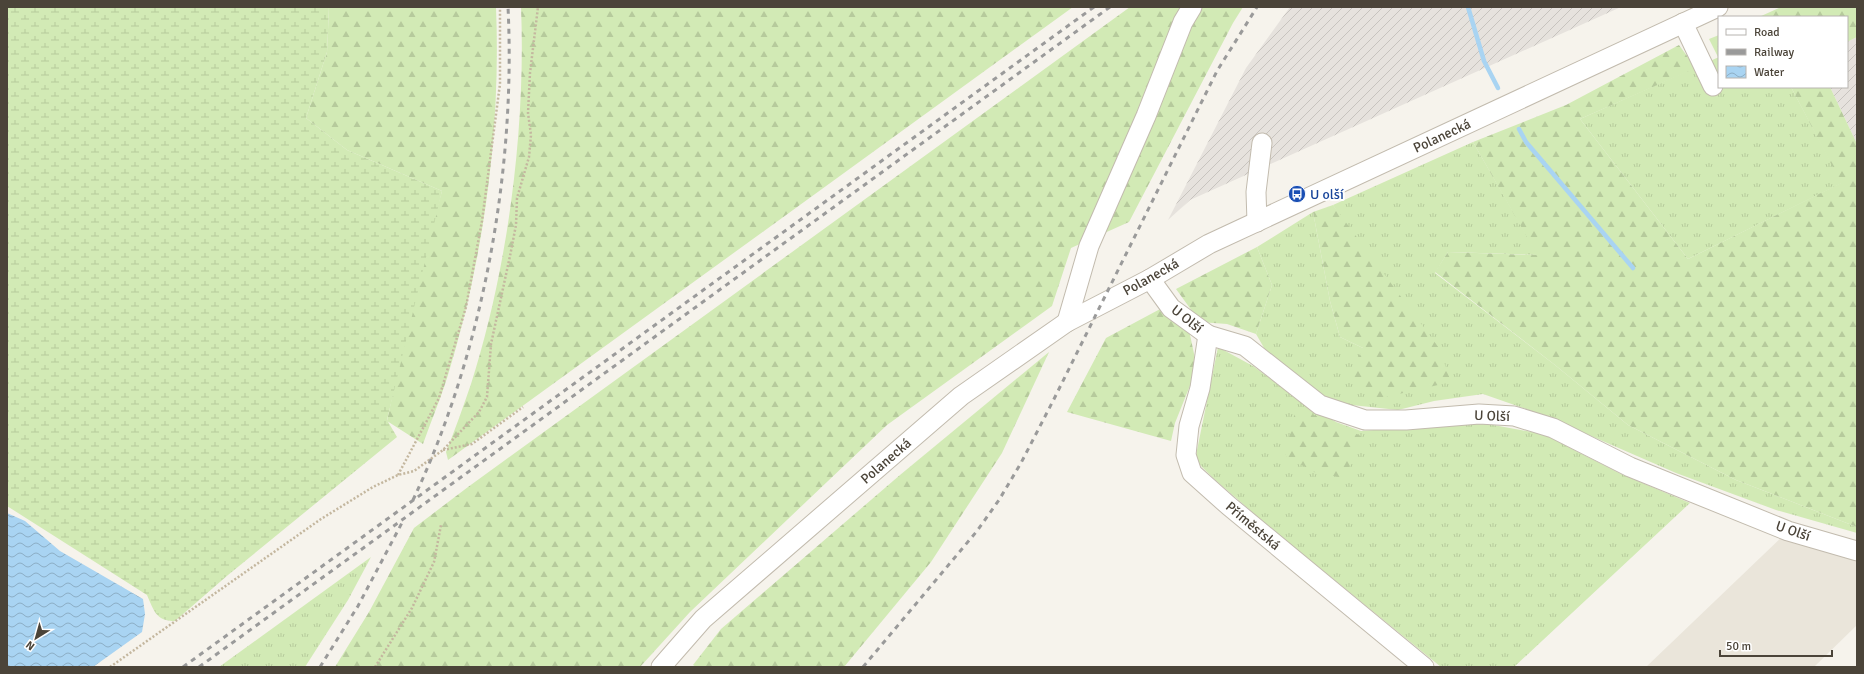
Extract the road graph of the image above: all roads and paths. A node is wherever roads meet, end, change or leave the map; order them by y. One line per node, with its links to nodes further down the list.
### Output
1 (500, 7): 14 (path)
2 (538, 7): 13 (path)
3 (1192, 7): 10 (street)
4 (1707, 9): 5 (street, Polanecká)
5 (1683, 23): 6 (street); 8 (street, Polanecká)
6 (1713, 86)
7 (1262, 144): 8 (street)
8 (1257, 222): 9 (street, Polanecká)
9 (1150, 279): 10 (street, Polanecká); 11 (street, U Olší)
10 (1067, 322): 19 (street, Polanecká)
11 (1208, 335): 16 (street, U Olší); 20 (street, Příměstská)
12 (523, 408): 13 (path)
13 (443, 450): 14 (path)
14 (398, 475): 17 (path)
15 (441, 525): 18 (path)
16 (1857, 551)
17 (110, 667)
18 (375, 667)
19 (661, 667)
20 (1424, 667)

